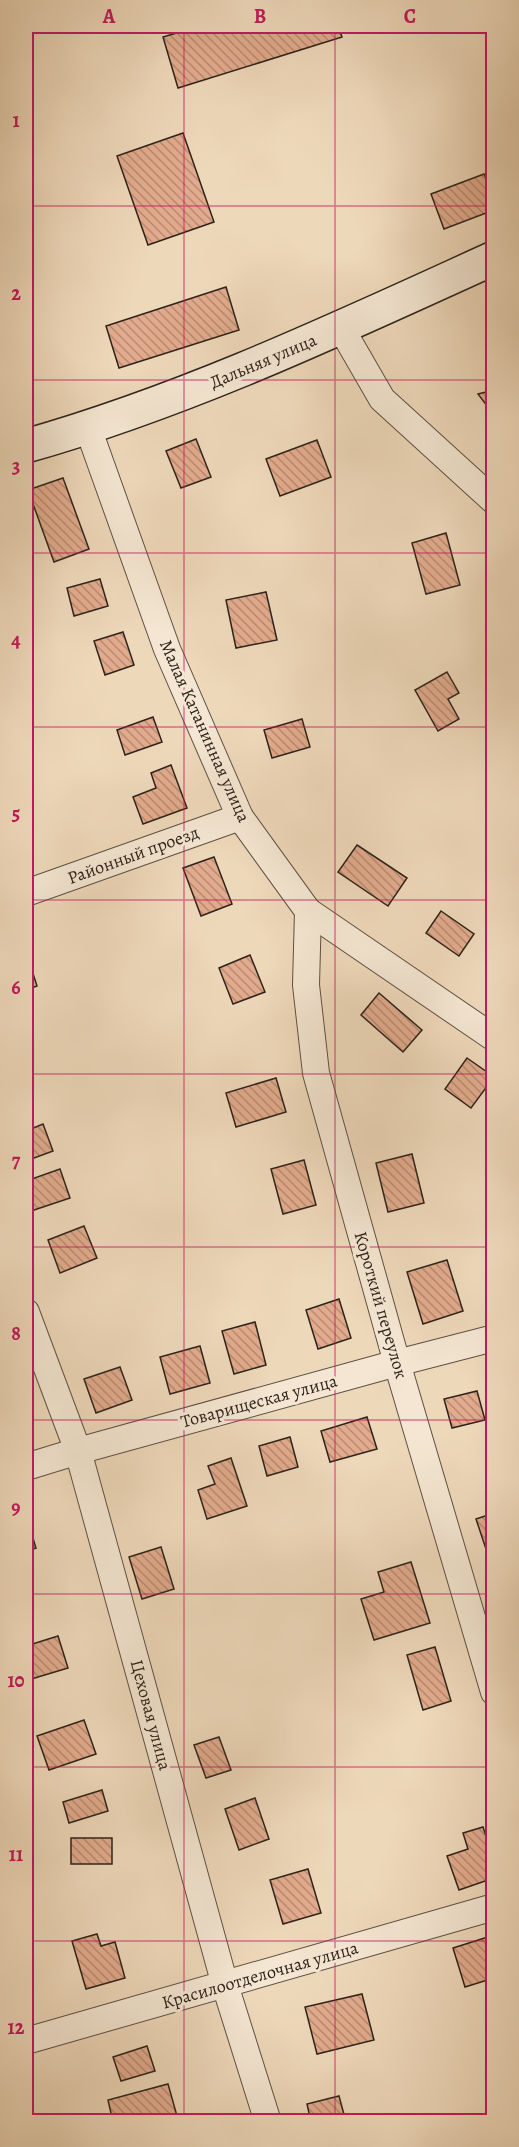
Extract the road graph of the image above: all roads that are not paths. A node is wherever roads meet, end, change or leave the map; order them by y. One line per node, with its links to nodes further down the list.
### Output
1 (494, 258): 2 (street, Дальняя улица)
2 (341, 328): 3 (street, Дальняя улица); 5 (street)
3 (88, 428): 4 (street, Дальняя улица); 6 (street, Малая Катанинная улица)
4 (26, 446)
5 (494, 501)
6 (240, 817): 7 (street, Районный проезд); 8 (street, Малая Катанинная улица)
7 (26, 894)
8 (308, 911): 9 (street, Малая Катанинная улица); 12 (street, Короткий переулок)
9 (494, 1038)
10 (26, 1312): 13 (street, Цеховая улица)
11 (494, 1338): 12 (street, Товарищеская улица)
12 (396, 1363): 13 (street, Товарищеская улица); 15 (street, Короткий переулок)
13 (78, 1450): 14 (street, Товарищеская улица); 17 (street, Цеховая улица)
14 (26, 1467)
15 (494, 1692)
16 (494, 1907): 17 (street, Красилоотделочная улица)
17 (225, 1985): 18 (street, Красилоотделочная улица); 19 (street, Цеховая улица)
18 (26, 2041)
19 (268, 2121)

